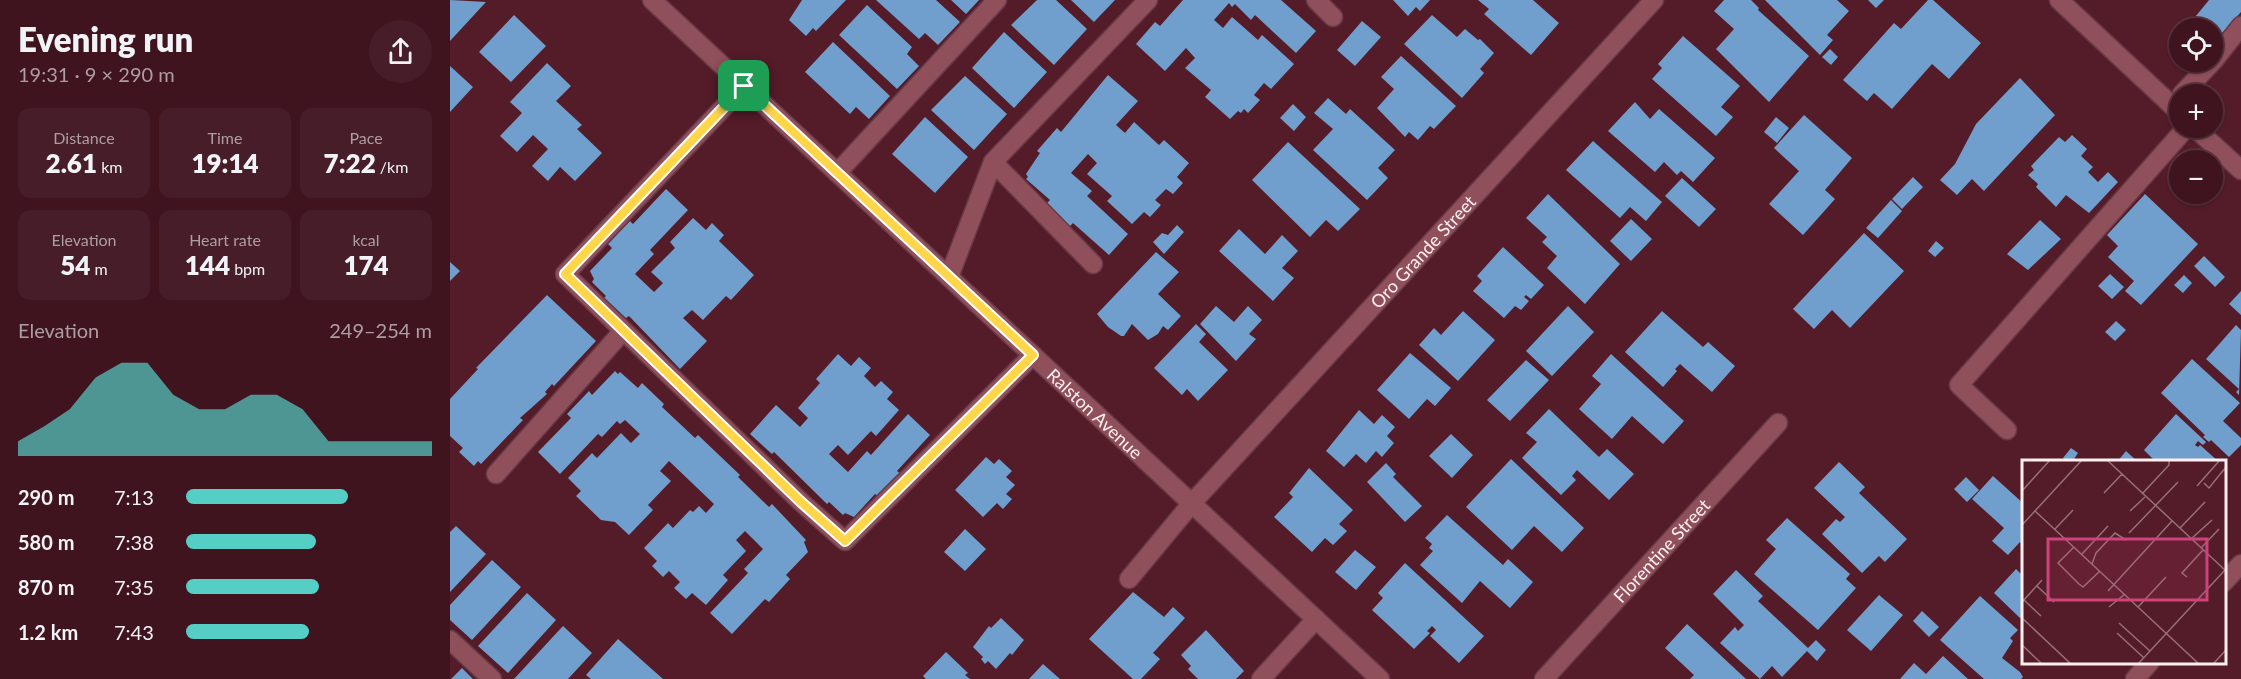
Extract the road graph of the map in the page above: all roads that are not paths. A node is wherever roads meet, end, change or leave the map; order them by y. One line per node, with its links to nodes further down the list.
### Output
1 (652, 0): 10 (street, Ralston Avenue)
2 (997, 0): 16 (street)
3 (1148, 0): 14 (street)
4 (1316, 0): 7 (street)
5 (1654, 0): 24 (street, Oro Grande Street)
6 (2061, 1): 11 (street)
7 (1333, 17)
8 (2241, 26): 9 (street)
9 (2193, 84)
10 (744, 86): 16 (street, Ralston Avenue); 19 (street)
11 (2169, 94)
12 (2177, 138): 22 (street)
13 (2206, 138): 15 (street)
14 (993, 162): 17 (street); 18 (street)
15 (2241, 170)
16 (837, 172): 18 (street, Ralston Avenue)
17 (1093, 264)
18 (949, 277): 20 (street, Ralston Avenue)
19 (623, 331): 20 (street); 23 (street)
20 (1033, 355): 24 (street, Ralston Avenue)
21 (1778, 423): 34 (street, Florentine Street)
22 (2007, 430)
23 (496, 474)
24 (1192, 503): 26 (street, Oro Grande Street); 28 (street, Ralston Avenue)
25 (2241, 564): 27 (street)
26 (1129, 579)
27 (2226, 580)
28 (1316, 619): 32 (street); 33 (street, Ralston Avenue)
29 (450, 640): 31 (street)
30 (2149, 664): 35 (street)
31 (492, 679)
32 (1261, 679)
33 (1380, 679)
34 (1544, 679)
35 (2135, 679)

